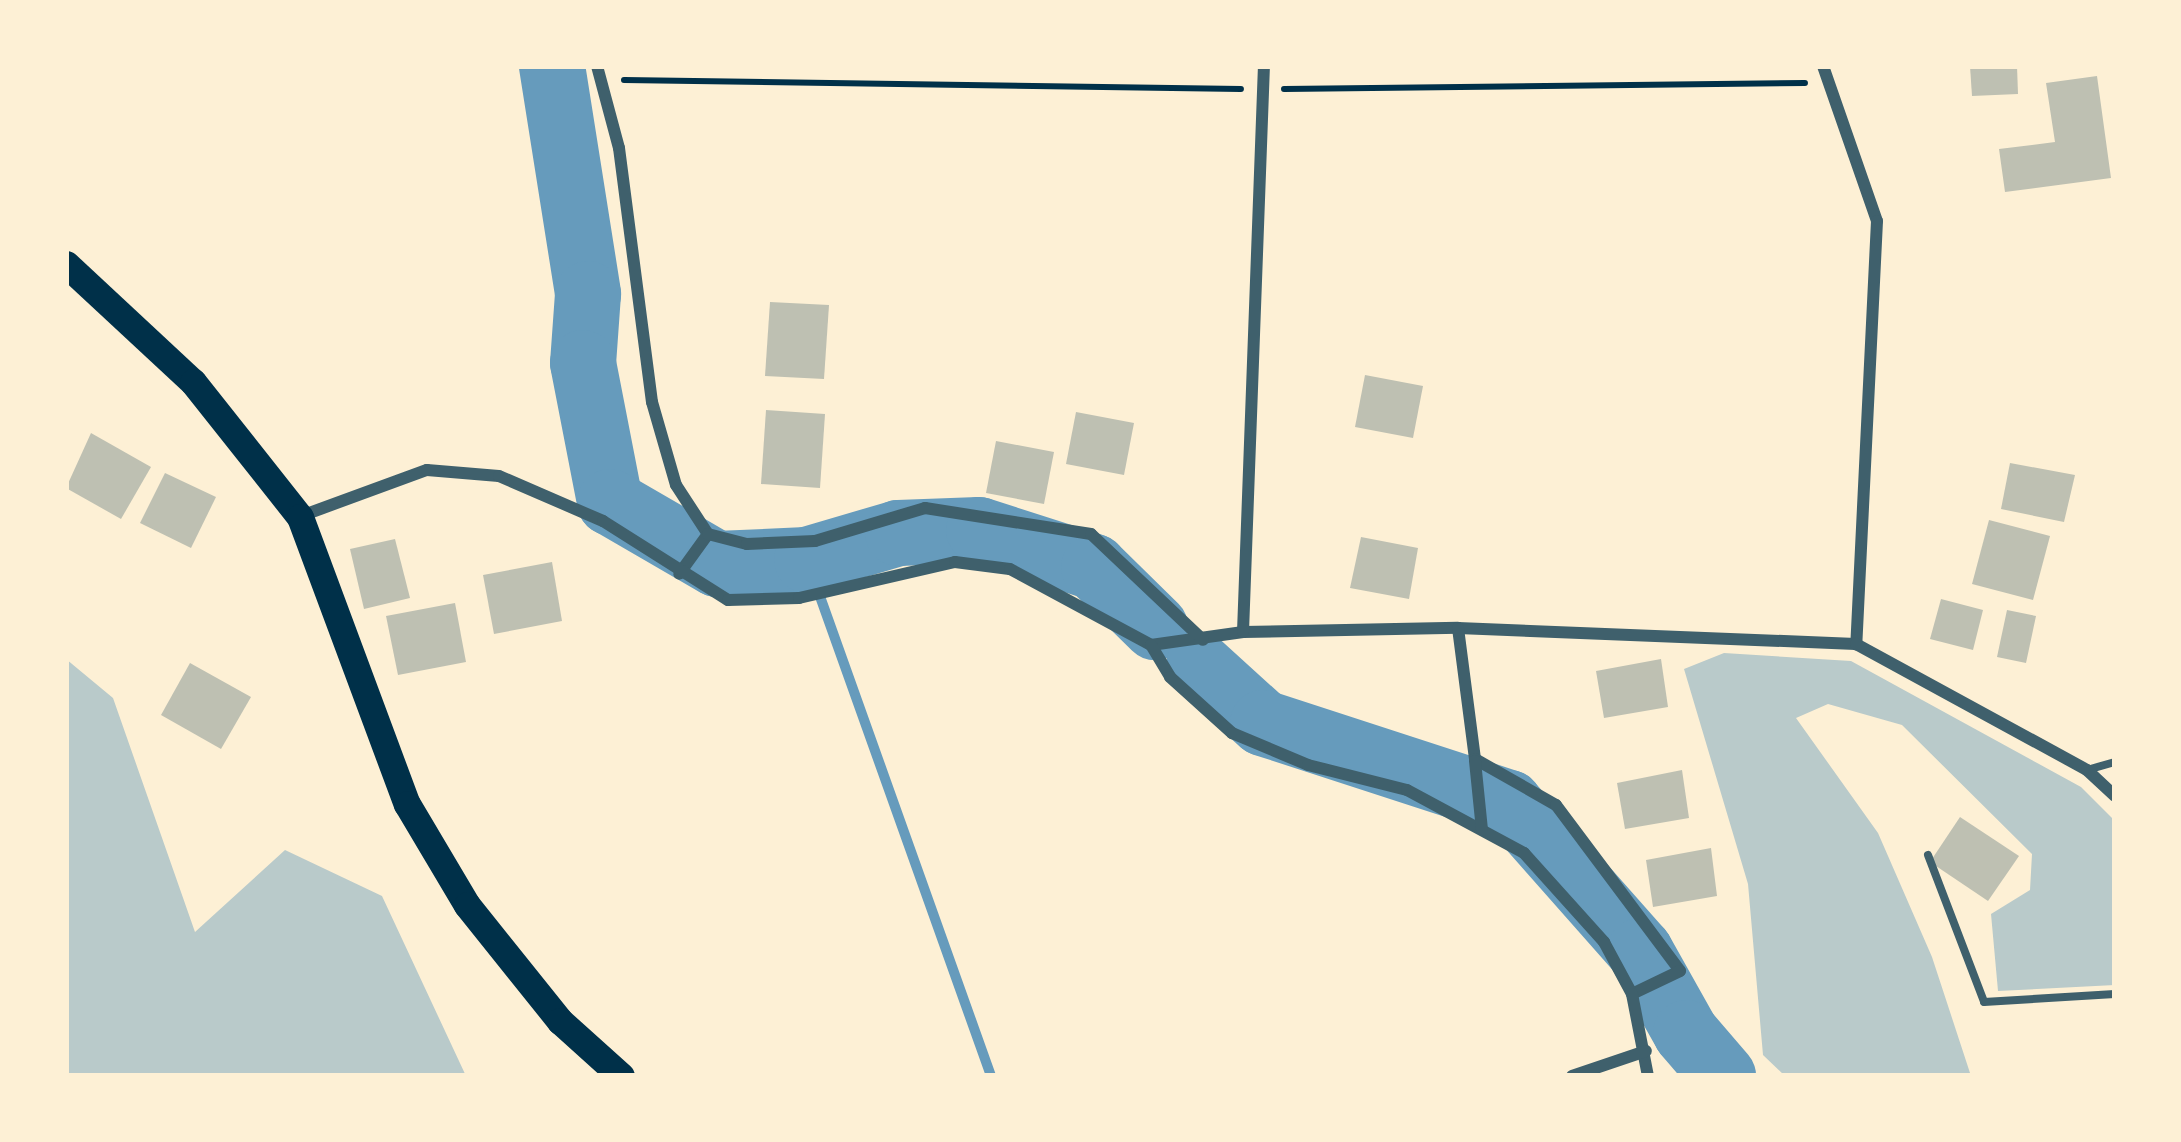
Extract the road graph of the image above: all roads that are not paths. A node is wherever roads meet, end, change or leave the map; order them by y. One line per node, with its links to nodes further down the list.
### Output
1 (1264, 66): 9 (street)
2 (1823, 66): 11 (street)
3 (600, 73): 6 (street)
4 (66, 265): 5 (main road)
5 (300, 517): 7 (street); 22 (main road)
6 (705, 538): 7 (street); 10 (street)
7 (682, 570): 12 (street)
8 (1459, 628): 9 (street); 11 (street); 13 (street)
9 (1243, 632): 10 (street)
10 (1203, 640): 12 (street)
11 (1856, 644): 15 (street)
12 (1151, 645): 17 (street)
13 (1474, 759): 17 (street); 19 (street)
14 (2115, 762): 15 (lane)
15 (2087, 770): 16 (street)
16 (2115, 796)
17 (1482, 830): 19 (street)
18 (1928, 855): 20 (lane)
19 (1632, 994): 21 (street)
20 (2115, 994)
21 (1646, 1051): 23 (street); 24 (street)
22 (621, 1076)
23 (1572, 1076)
24 (1648, 1076)

